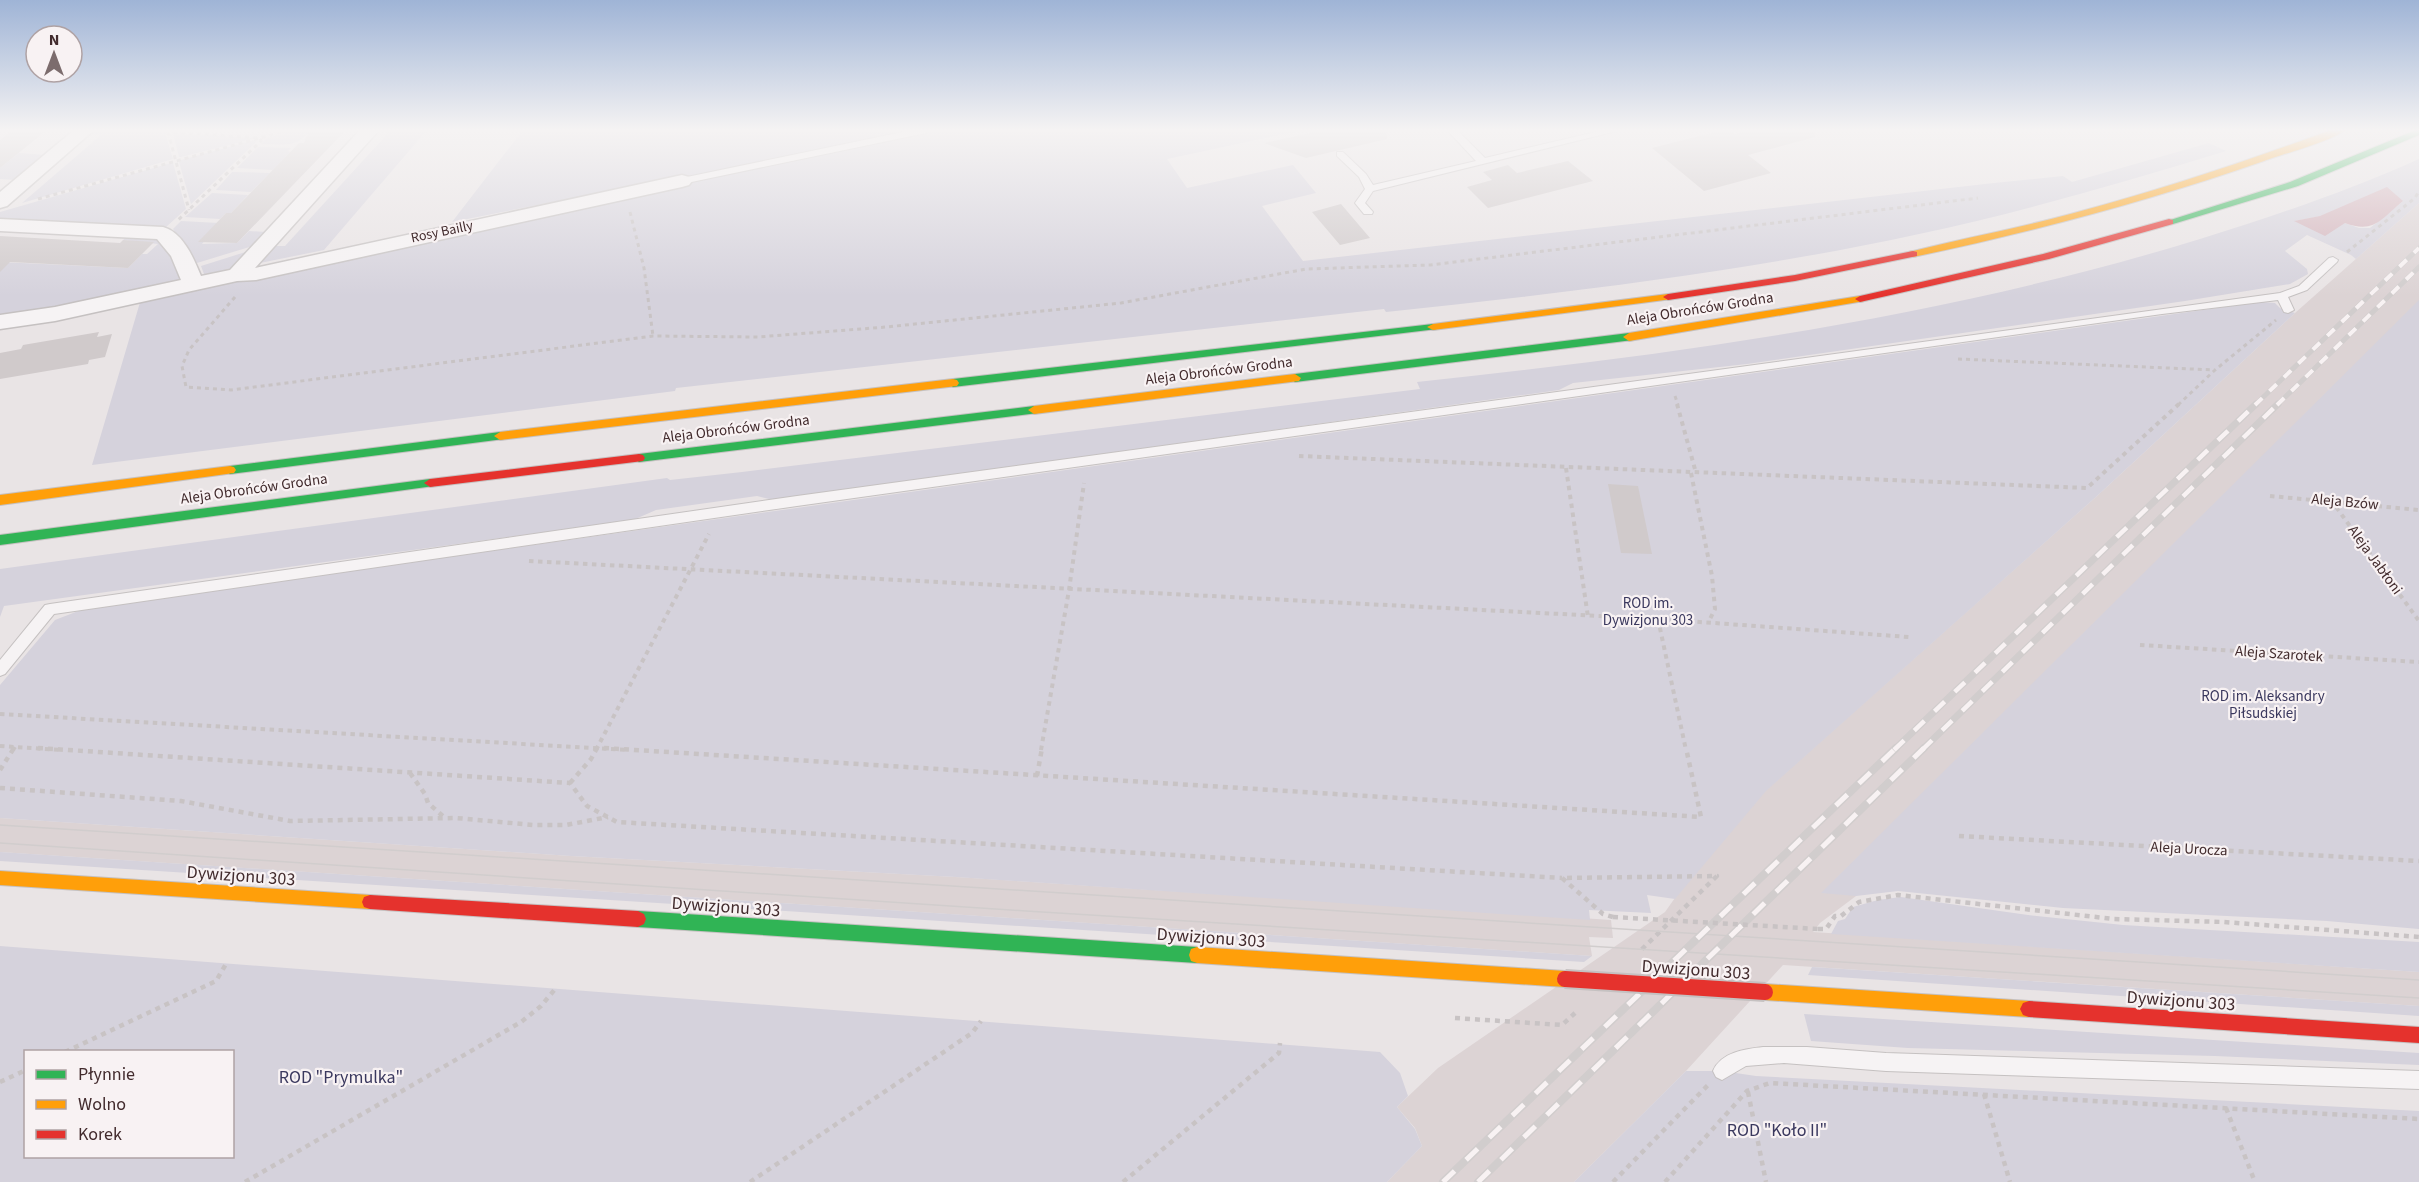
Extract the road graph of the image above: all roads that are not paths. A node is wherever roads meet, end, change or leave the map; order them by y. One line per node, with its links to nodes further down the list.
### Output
1 (20, 185): 9 (street)
2 (323, 185): 13 (street)
3 (663, 185): 13 (street, Rosy Bailly)
4 (1368, 185): 8 (lane)
5 (1386, 185): 8 (lane)
6 (2186, 185): 18 (main road, Aleja Obrońców Grodna)
7 (2290, 185): 19 (main road, Aleja Obrońców Grodna)
8 (1370, 189): 10 (lane)
9 (0, 202)
10 (1368, 212)
11 (0, 225): 14 (street)
12 (2333, 260): 15 (lane)
13 (246, 274): 14 (street, Rosy Bailly)
14 (193, 284): 17 (street, Rosy Bailly)
15 (2282, 296): 16 (lane); 20 (lane)
16 (2288, 310)
17 (0, 322)
18 (0, 500)
19 (0, 540)
20 (0, 670)
21 (0, 878): 22 (main road, Dywizjonu 303, bridge)
22 (2419, 1035)
23 (1722, 1071): 24 (lane)
24 (2419, 1080)

